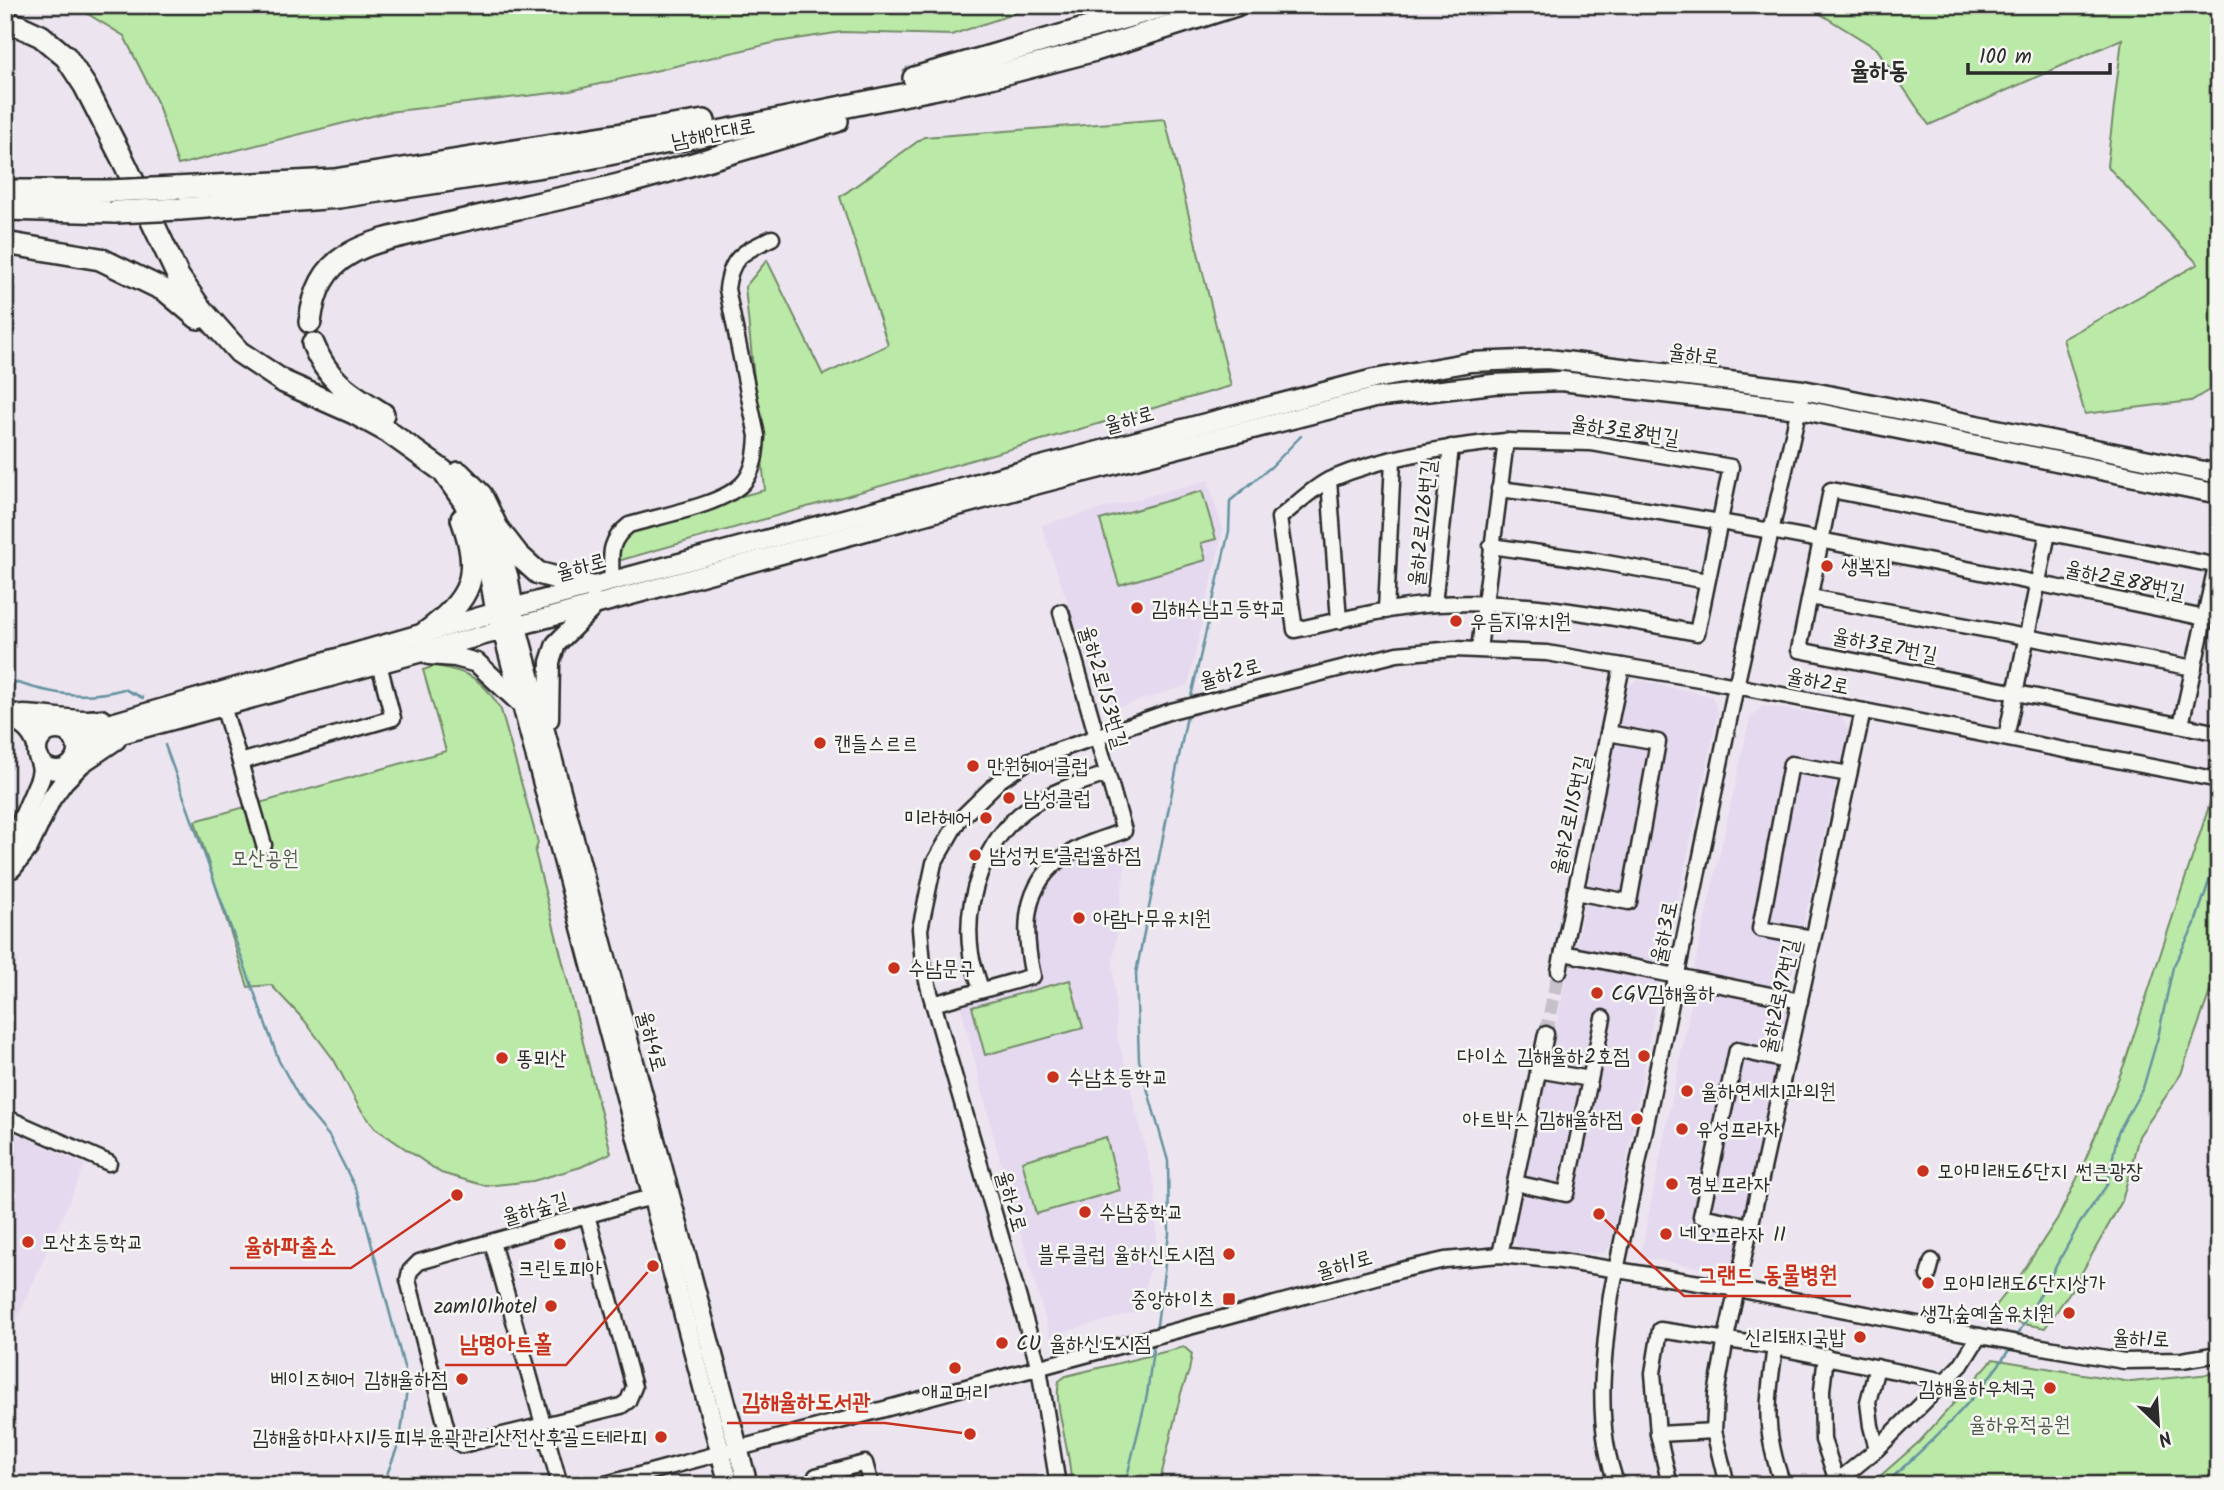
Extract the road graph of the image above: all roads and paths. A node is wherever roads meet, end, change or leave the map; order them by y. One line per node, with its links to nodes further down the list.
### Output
1 (1168, 5): 8 (highway, 남해안대로, bridge)
2 (1236, 5): 5 (highway, 남해안대로)
3 (5, 11): 17 (highway)
4 (5, 22): 14 (highway)
5 (987, 78): 9 (highway, 남해안대로, bridge); 12 (highway)
6 (5, 178): 8 (highway)
7 (5, 191): 8 (highway)
8 (71, 192)
9 (5, 209)
10 (772, 238): 32 (street)
11 (5, 243): 14 (highway)
12 (310, 322)
13 (313, 344): 17 (highway)
14 (239, 352): 21 (highway)
15 (1803, 390): 16 (street, 율하3로); 22 (main road, 율하로); 32 (main road, 율하로)
16 (1799, 409): 25 (main road, 율하로); 27 (street, 율하3로); 35 (main road, 율하로)
17 (381, 412): 21 (highway)
18 (1506, 440): 19 (street, 율하2로126번길); 24 (street); 26 (street, 율하3로8번길)
19 (1451, 447): 20 (street, 율하2로126번길); 38 (street, 율하2로126번길)
20 (1393, 460): 23 (street, 율하2로126번길); 39 (street, 율하2로126번길)
21 (451, 472): 35 (highway); 42 (highway); 44 (highway)
22 (2219, 474)
23 (1329, 480): 43 (street); 43 (street, 율하2로126번길)
24 (1499, 489): 26 (street); 30 (street)
25 (2219, 494)
26 (1720, 523): 27 (street); 33 (street, 율하3로8번길)
27 (1771, 532): 29 (street); 51 (street, 율하3로)
28 (2048, 533): 29 (street, 율하3로7번길); 31 (street, 율하3로7번길); 34 (street)
29 (1821, 542): 34 (street); 36 (street, 율하3로7번길)
30 (1491, 546): 33 (street); 37 (street)
31 (2218, 566): 41 (street, 율하2로88번길)
32 (612, 581): 35 (main road, 율하로)
33 (1707, 582): 37 (street, 율하3로8번길)
34 (2038, 584): 41 (street, 율하2로88번길); 45 (street)
35 (592, 596): 42 (main road, 율하로); 67 (main road)
36 (1810, 597): 45 (street, 율하3로7번길); 52 (street, 율하3로7번길)
37 (1484, 603): 38 (street, 율하2로126번길); 46 (street)
38 (1434, 604): 39 (street, 율하2로126번길)
39 (1386, 611): 43 (street, 율하2로126번길)
40 (1061, 612): 64 (street, 율하2로153번길)
41 (2205, 618): 50 (street, 율하2로88번길)
42 (507, 620): 44 (main road, 율하로); 47 (main road, 율하로); 53 (main road, 율하4로); 67 (main road, 율하4로)
43 (1339, 621)
44 (425, 633): 54 (main road, 율하로)
45 (2027, 636): 50 (street, 율하3로7번길); 52 (street)
46 (1479, 649): 49 (street, 율하2로); 64 (street, 율하2로)
47 (418, 654): 48 (main road, 율하로); 53 (main road)
48 (379, 664): 55 (main road, 율하로); 69 (street)
49 (1622, 666): 51 (street, 율하2로); 62 (street, 율하2로115번길)
50 (2194, 668): 59 (street, 율하2로88번길)
51 (1737, 686): 57 (street, 율하2로); 81 (street, 율하3로)
52 (2015, 693): 59 (street, 율하3로7번길); 65 (street)
53 (522, 704): 93 (main road, 율하4로)
54 (176, 705): 58 (main road); 66 (main road, 율하로)
55 (223, 706): 60 (main road, 율하로); 69 (street)
56 (5, 708): 58 (street)
57 (1863, 711): 65 (street, 율하2로); 72 (street, 율하2로97번길)
58 (14, 716): 61 (street); 68 (street)
59 (2181, 725): 63 (street, 율하3로7번길)
60 (143, 728): 66 (main road, 율하로); 75 (main road)
61 (50, 732): 66 (main road); 68 (main road)
62 (1608, 733): 77 (street, 율하2로115번길); 77 (street)
63 (2219, 733)
64 (1097, 737): 71 (street, 율하2로153번길); 84 (street, 율하2로)
65 (2006, 738): 73 (street, 율하2로)
66 (73, 741): 70 (main road)
67 (549, 747): 93 (main road, 율하4로)
68 (38, 757): 70 (main road); 75 (main road)
69 (240, 762): 74 (street)
70 (65, 769): 75 (main road)
71 (1107, 774): 82 (street, 율하2로153번길); 82 (street, 율하2로153번길)
72 (1849, 774): 78 (street, 율하2로97번길); 78 (street)
73 (2219, 780)
74 (264, 845)
75 (9, 864): 76 (main road)
76 (5, 886)
77 (1575, 892): 79 (street, 율하2로115번길)
78 (1813, 938): 83 (street, 율하2로97번길)
79 (1563, 953): 80 (street, 율하2로115번길); 81 (street)
80 (1559, 971)
81 (1676, 976): 83 (street); 98 (street, 율하3로)
82 (981, 990): 84 (street, 율하2로153번길)
83 (1800, 1001): 87 (street, 율하2로97번길)
84 (933, 1004): 106 (street, 율하2로)
85 (1603, 1018): 89 (street)
86 (1546, 1034): 88 (street)
87 (1787, 1061): 95 (street, 율하2로97번길); 95 (street)
88 (1538, 1070): 89 (street); 92 (street)
89 (1590, 1079): 92 (street)
90 (5, 1117): 91 (street)
91 (109, 1163)
92 (1515, 1183): 97 (street)
93 (662, 1197): 94 (street, 율하숲길); 112 (main road, 율하4로)
94 (587, 1215): 96 (street, 율하숲길); 108 (street)
95 (1751, 1226): 99 (street, 율하2로97번길)
96 (492, 1242): 108 (street, 율하숲길); 108 (street)
97 (1500, 1255): 98 (street, 율하1로); 106 (street, 율하1로)
98 (1615, 1270): 99 (street, 율하1로); 121 (street, 율하3로)
99 (1737, 1289): 100 (street, 율하1로); 101 (street, 율하2로97번길)
100 (1985, 1337): 103 (street, 율하1로); 107 (street)
101 (1726, 1338): 102 (street); 109 (street, 율하2로97번길); 110 (street)
102 (1775, 1347): 104 (street); 124 (street)
103 (2219, 1353)
104 (1826, 1356): 105 (street); 113 (street)
105 (1877, 1367): 107 (street); 111 (street)
106 (1039, 1368): 112 (street, 율하1로); 120 (street, 율하2로)
107 (1945, 1381): 111 (street)
108 (543, 1425): 114 (street, 율하숲길)
109 (1714, 1431): 110 (street); 123 (street, 율하2로97번길)
110 (1658, 1434): 122 (street)
111 (1877, 1449): 113 (street)
112 (730, 1451): 115 (street, 율하1로); 116 (main road, 율하4로); 117 (main road, 율하4로)
113 (1835, 1483)
114 (560, 1485)
115 (602, 1485)
116 (729, 1485)
117 (748, 1485)
118 (818, 1485): 119 (street)
119 (871, 1485)
120 (1058, 1485)
121 (1617, 1485)
122 (1670, 1485)
123 (1727, 1485)
124 (1783, 1485)

